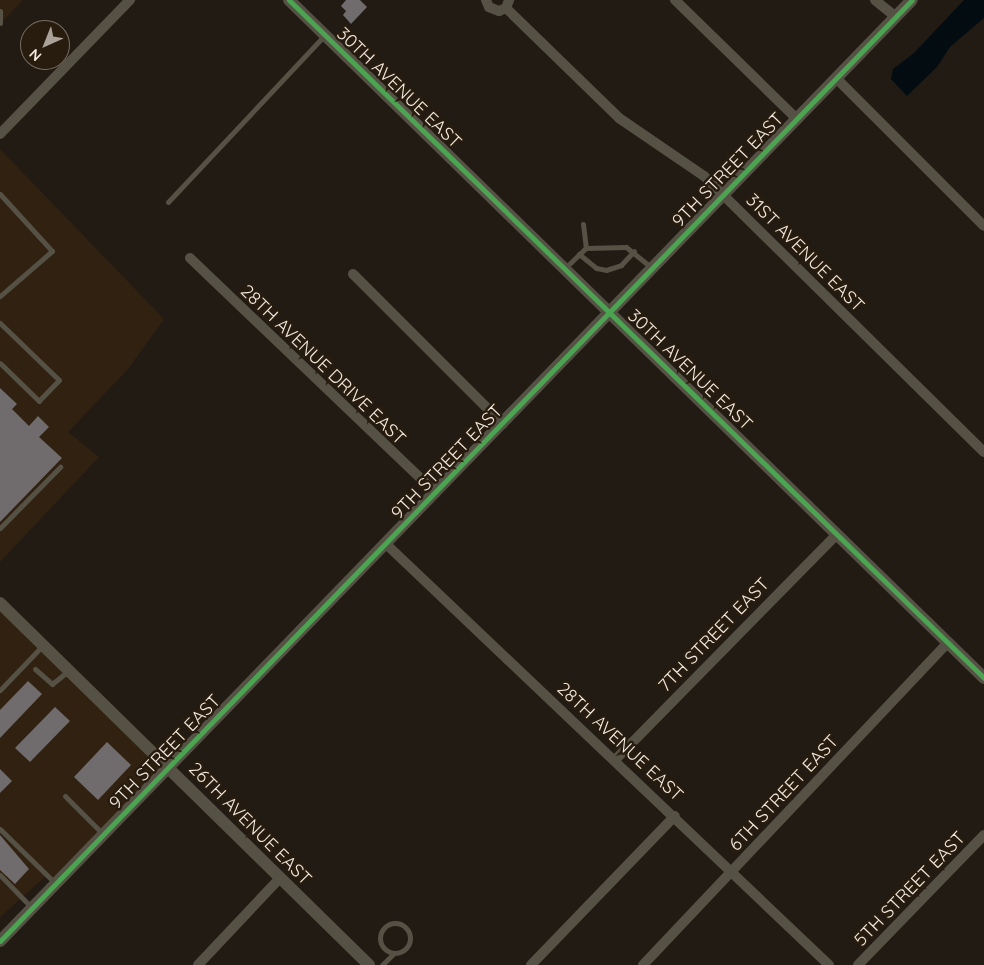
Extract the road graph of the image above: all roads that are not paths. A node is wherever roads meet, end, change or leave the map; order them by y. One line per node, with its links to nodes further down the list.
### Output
1 (130, 0): 14 (street)
2 (289, 0): 11 (street, 30TH AVENUE EAST)
3 (486, 0): 7 (street, 31ST AVENUE EAST)
4 (675, 0): 13 (street)
5 (875, 0): 9 (street)
6 (912, 0): 9 (street, 9TH STREET EAST)
7 (507, 4): 16 (street, 31ST AVENUE EAST)
8 (0, 11): 10 (lane)
9 (896, 17): 12 (street, 9TH STREET EAST)
10 (0, 23)
11 (325, 35): 17 (lane); 24 (street, 30TH AVENUE EAST)
12 (836, 78): 13 (street, 9TH STREET EAST); 19 (street)
13 (798, 118): 16 (street, 9TH STREET EAST)
14 (0, 134)
15 (0, 194): 27 (lane)
16 (724, 195): 25 (street, 9TH STREET EAST); 32 (street, 31ST AVENUE EAST)
17 (168, 202)
18 (583, 224): 20 (lane)
19 (984, 226)
20 (586, 248): 21 (lane); 22 (lane)
21 (634, 251): 22 (lane); 25 (lane)
22 (579, 254): 24 (lane)
23 (190, 258): 34 (street, 28TH AVENUE DRIVE EAST)
24 (565, 268): 28 (street, 30TH AVENUE EAST)
25 (652, 268): 28 (street, 9TH STREET EAST)
26 (353, 274): 31 (street)
27 (0, 296)
28 (610, 312): 31 (street, 9TH STREET EAST); 36 (street, 30TH AVENUE EAST)
29 (0, 323): 30 (lane)
30 (0, 364)
31 (503, 424): 34 (street, 9TH STREET EAST)
32 (984, 452)
33 (60, 467): 35 (lane)
34 (436, 493): 37 (street, 9TH STREET EAST)
35 (0, 528)
36 (837, 534): 39 (street, 30TH AVENUE EAST); 45 (street, 7TH STREET EAST)
37 (386, 544): 45 (street, 28TH AVENUE EAST); 46 (street, 9TH STREET EAST)
38 (1, 607): 40 (street, 26TH AVENUE EAST)
39 (948, 642): 43 (street, 30TH AVENUE EAST); 52 (street, 6TH STREET EAST)
40 (43, 645): 42 (street, 26TH AVENUE EAST); 44 (lane)
41 (35, 669): 42 (lane)
42 (69, 670): 46 (street, 26TH AVENUE EAST)
43 (984, 678)
44 (0, 690)
45 (616, 760): 48 (street, 28TH AVENUE EAST)
46 (169, 767): 50 (street, 9TH STREET EAST); 54 (street, 26TH AVENUE EAST)
47 (65, 796): 50 (lane)
48 (675, 816): 52 (street, 28TH AVENUE EAST); 62 (street)
49 (0, 829): 55 (lane)
50 (104, 835): 55 (street, 9TH STREET EAST)
51 (984, 835): 65 (street, 5TH STREET EAST)
52 (732, 872): 63 (street, 6TH STREET EAST); 64 (street, 28TH AVENUE EAST)
53 (0, 875): 56 (lane)
54 (279, 879): 59 (street); 60 (street, 26TH AVENUE EAST)
55 (56, 884): 56 (street, 9TH STREET EAST)
56 (32, 908): 57 (street, 9TH STREET EAST)
57 (0, 941)
58 (393, 954): 58 (lane); 61 (lane)
59 (198, 965)
60 (369, 965)
61 (382, 965)
62 (530, 965)
63 (643, 965)
64 (829, 965)
65 (858, 965)

